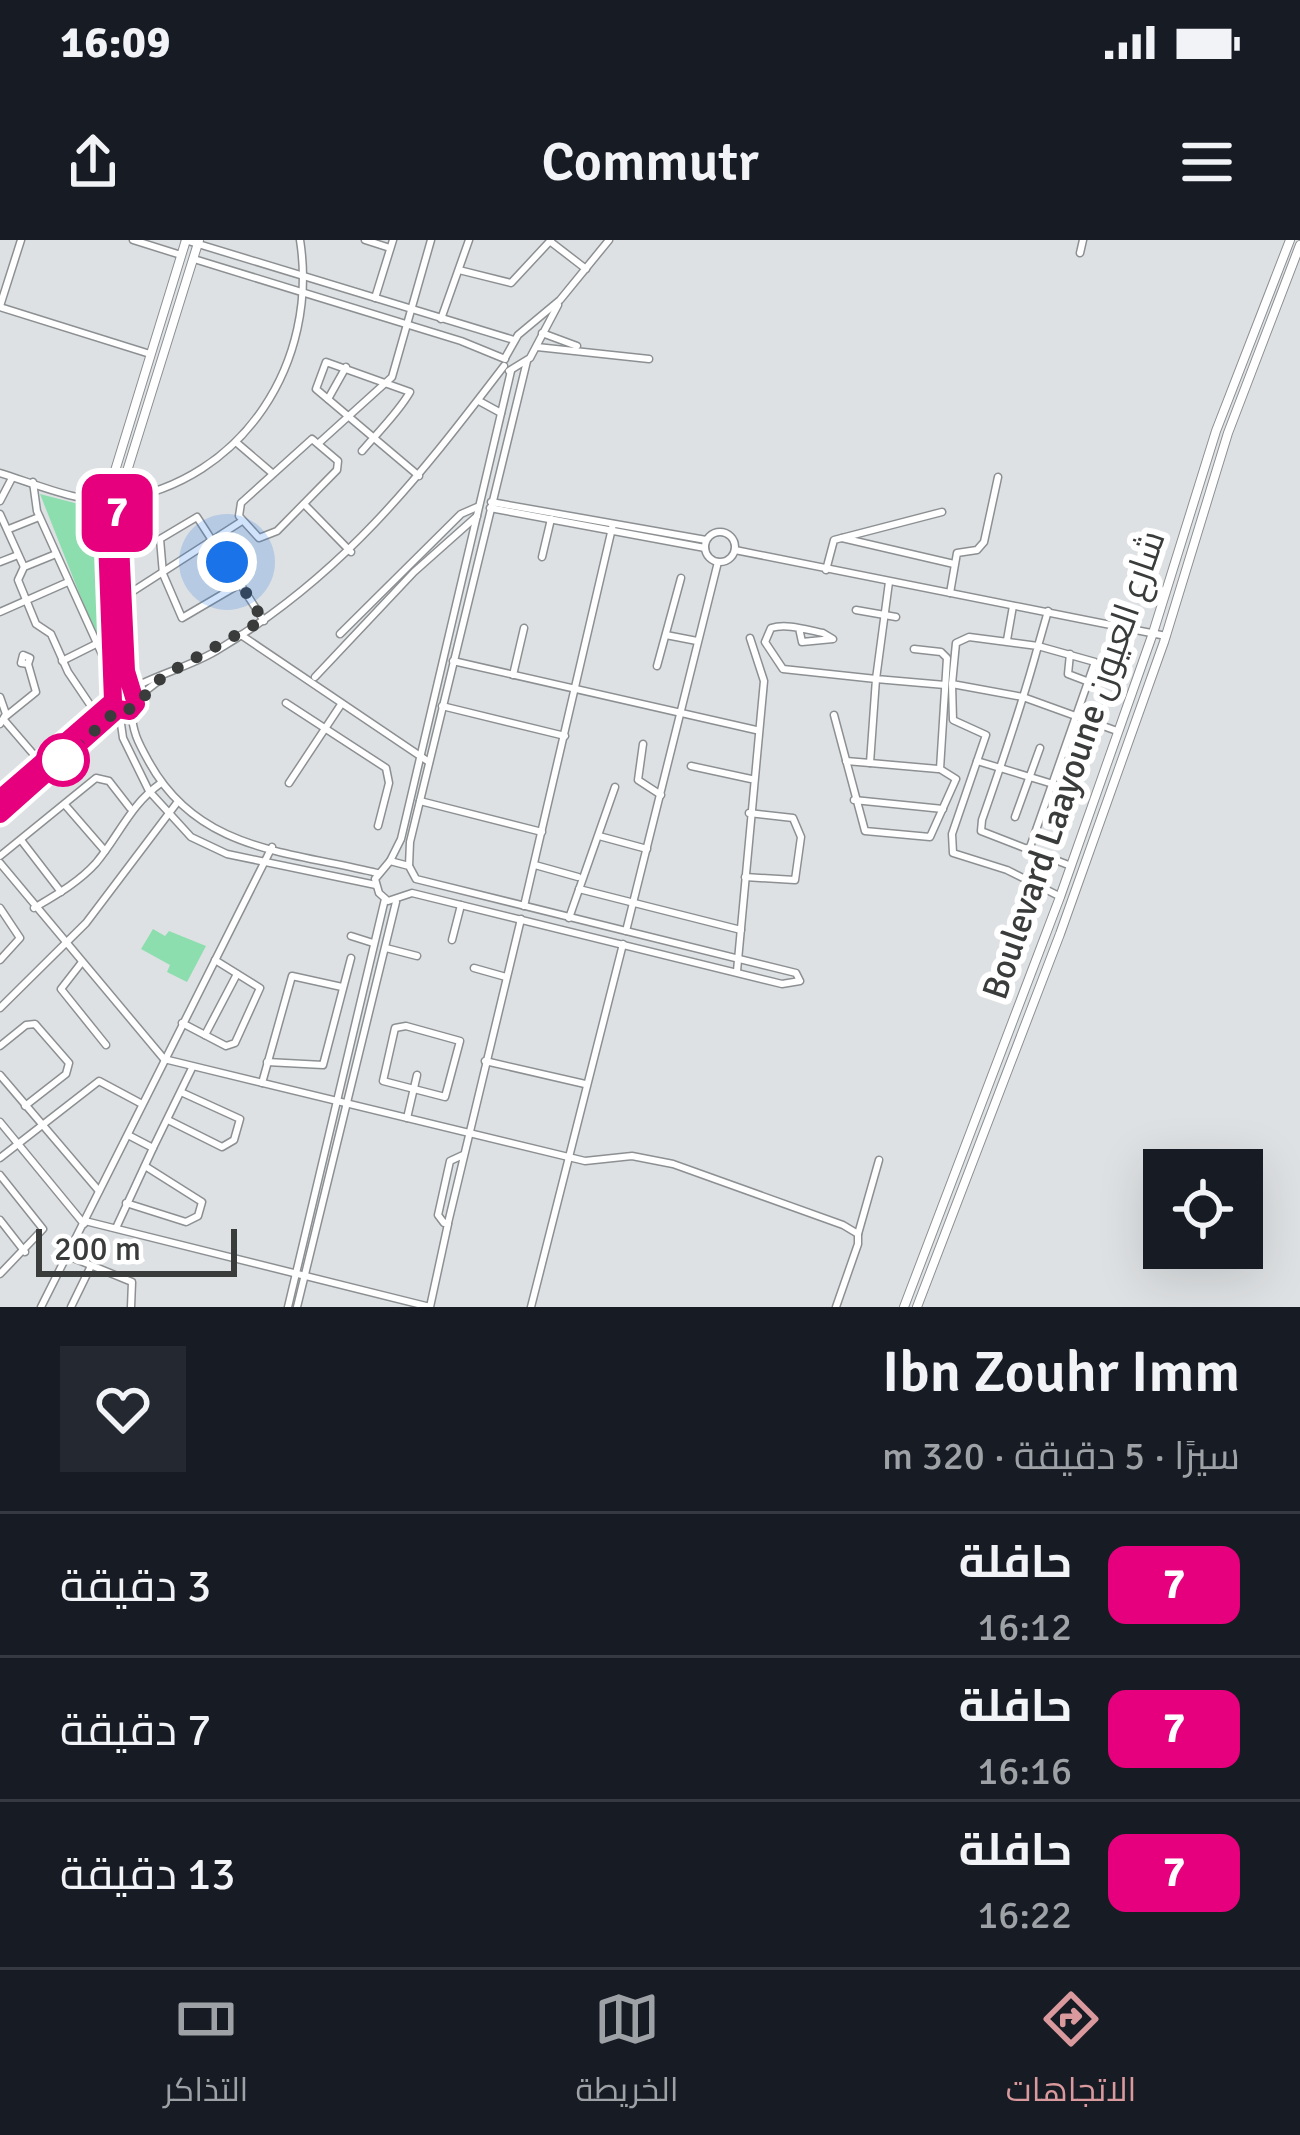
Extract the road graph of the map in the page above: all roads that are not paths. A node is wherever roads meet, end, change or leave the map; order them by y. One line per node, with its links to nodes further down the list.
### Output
1 (21, 240): 24 (street)
2 (133, 240): 16 (street)
3 (186, 240): 12 (street); 16 (street)
4 (300, 240): 20 (street)
5 (365, 240): 13 (street)
6 (431, 240): 25 (street)
7 (469, 240): 19 (street)
8 (550, 240): 18 (street); 19 (street)
9 (609, 240): 18 (street)
10 (1083, 240): 15 (street)
11 (1290, 240): 97 (street, Boulevard Laayoune شارع العيون)
12 (198, 242): 17 (street); 20 (street)
13 (391, 244): 22 (street)
14 (1300, 245): 101 (street, Boulevard Laayoune شارع العيون)
15 (1080, 253)
16 (181, 255): 17 (street); 33 (street)
17 (193, 259): 21 (street); 33 (street)
18 (586, 269): 23 (street)
19 (459, 270): 26 (street)
20 (303, 276): 21 (street); 22 (street)
21 (304, 293): 27 (street); 45 (street)
22 (375, 298): 25 (street)
23 (560, 300): 28 (street); 29 (street)
24 (0, 306): 33 (street)
25 (410, 308): 26 (street); 27 (street)
26 (441, 320): 30 (street)
27 (407, 324): 37 (street); 38 (street)
28 (533, 326): 29 (street); 30 (street)
29 (542, 332): 31 (street); 32 (street)
30 (514, 340): 37 (street)
31 (537, 347): 32 (street); 35 (street)
32 (580, 348): 34 (street)
33 (154, 356): 53 (street); 54 (street)
34 (649, 358)
35 (527, 361): 37 (street); 57 (street)
36 (346, 367): 38 (street); 40 (street); 40 (street)
37 (507, 367): 39 (street); 41 (street)
38 (388, 382): 42 (street); 43 (street)
39 (482, 398): 41 (street); 49 (street)
40 (328, 399): 42 (street)
41 (500, 413): 57 (street)
42 (350, 416): 43 (street); 44 (street)
43 (374, 436): 46 (street); 49 (street)
44 (320, 442): 48 (street); 56 (street)
45 (237, 443): 48 (street); 54 (street)
46 (362, 451)
47 (0, 473): 50 (street)
48 (272, 473): 63 (street)
49 (419, 476): 70 (street)
50 (12, 477): 52 (street); 55 (street)
51 (998, 477): 76 (street)
52 (33, 482): 53 (street); 61 (street)
53 (106, 500): 54 (street); 87 (street)
54 (118, 500): 85 (street)
55 (0, 501)
56 (304, 504): 63 (street); 70 (street)
57 (485, 504): 60 (street); 62 (street); 64 (street); 98 (street); 109 (street)
58 (942, 512): 66 (street)
59 (0, 514): 65 (street)
60 (477, 516): 109 (street); 114 (street)
61 (40, 517): 65 (street); 71 (street)
62 (551, 518): 64 (street); 73 (street)
63 (242, 521): 67 (street)
64 (613, 527): 68 (street); 119 (street)
65 (9, 529): 72 (street)
66 (842, 538): 76 (street); 78 (street)
67 (214, 540): 79 (street); 79 (street); 83 (street)
68 (705, 544): 69 (street); 75 (street)
69 (735, 550): 75 (street); 78 (street)
70 (351, 552): 94 (street)
71 (56, 554): 77 (street); 81 (street)
72 (18, 555): 74 (street); 77 (street)
73 (542, 556)
74 (0, 562)
75 (718, 562): 104 (street)
76 (954, 564): 84 (street)
77 (24, 567): 86 (street)
78 (826, 570): 82 (street)
79 (163, 574): 83 (street); 85 (street)
80 (681, 578): 100 (street)
81 (68, 582): 86 (street); 105 (street)
82 (889, 582): 84 (street); 92 (street)
83 (240, 584): 94 (street)
84 (950, 593): 88 (street)
85 (121, 600): 87 (street); 120 (street)
86 (26, 601): 91 (street); 110 (street)
87 (110, 606): 115 (street)
88 (1012, 606): 90 (street); 103 (street)
89 (856, 610): 92 (street)
90 (1048, 611): 97 (street); 106 (street)
91 (0, 612)
92 (883, 615): 93 (street); 116 (street)
93 (896, 617)
94 (263, 620): 99 (street)
95 (524, 628): 113 (street)
96 (799, 628): 96 (street); 116 (street)
97 (1153, 633): 101 (street); 135 (street, Boulevard Laayoune شارع العيون)
98 (340, 634)
99 (241, 635): 120 (street); 125 (street)
100 (666, 635): 104 (street); 112 (street)
101 (1166, 636): 269 (street, Boulevard Laayoune شارع العيون)
102 (750, 638): 134 (street)
103 (1007, 640): 106 (street); 118 (street)
104 (697, 641): 128 (street)
105 (94, 645): 110 (street); 115 (street)
106 (1038, 646): 108 (street); 122 (street)
107 (914, 649): 118 (street)
108 (1070, 654): 117 (street); 117 (street)
109 (448, 660): 113 (street); 126 (street); 139 (street)
110 (62, 661): 129 (street)
111 (28, 664): 132 (street)
112 (657, 666)
113 (513, 675): 119 (street)
114 (315, 677)
115 (115, 679): 123 (street)
116 (876, 679): 118 (street); 143 (street)
117 (1089, 682): 131 (street)
118 (948, 684): 122 (street); 141 (street); 145 (street)
119 (575, 689): 128 (street); 136 (street)
120 (132, 692): 123 (street); 127 (street)
121 (0, 697): 132 (street)
122 (1023, 697): 131 (street); 146 (street)
123 (117, 703): 127 (street); 129 (street); 153 (street); 163 (street)
124 (286, 703): 133 (street)
125 (341, 705): 133 (street); 139 (street)
126 (442, 706): 136 (street); 139 (street)
127 (132, 709): 149 (street)
128 (680, 714): 134 (street); 154 (street)
129 (97, 715): 142 (street)
130 (834, 716): 140 (street)
131 (1076, 718): 135 (street); 151 (street)
132 (3, 720): 142 (street)
133 (326, 729): 150 (street); 166 (street)
134 (757, 730): 148 (street)
135 (1118, 731): 179 (street, Boulevard Laayoune شارع العيون)
136 (565, 736): 167 (street)
137 (644, 744): 154 (street)
138 (1040, 748): 147 (street)
139 (425, 759): 157 (street); 176 (street)
140 (846, 761): 143 (street); 156 (street)
141 (977, 761): 146 (street); 188 (street)
142 (41, 763): 155 (street)
143 (870, 763): 145 (street)
144 (691, 766): 148 (street)
145 (940, 769): 161 (street)
146 (1000, 769): 147 (street); 173 (street)
147 (1030, 777): 151 (street); 165 (street)
148 (751, 779): 162 (street)
149 (161, 783): 153 (street); 158 (street)
150 (289, 783)
151 (1054, 784): 173 (street)
152 (615, 787): 168 (street)
153 (149, 791): 160 (street); 164 (street)
154 (661, 795): 171 (street)
155 (0, 799)
156 (854, 800): 161 (street); 161 (street)
157 (420, 801): 167 (street); 178 (street)
158 (176, 804): 164 (street); 170 (street)
159 (66, 806): 160 (street); 169 (street); 172 (street)
160 (130, 808): 172 (street)
161 (944, 809)
162 (749, 813): 182 (street); 182 (street)
163 (0, 814)
164 (166, 816): 175 (street); 203 (street)
165 (1015, 817)
166 (378, 826)
167 (542, 832): 177 (street)
168 (598, 836): 171 (street); 185 (street)
169 (21, 840): 174 (street); 186 (street)
170 (272, 847): 175 (street); 180 (street)
171 (647, 849): 191 (street)
172 (105, 851): 186 (street)
173 (1028, 851): 179 (street)
174 (0, 859): 194 (street)
175 (267, 859): 184 (street); 211 (street)
176 (390, 861): 178 (street); 180 (street)
177 (535, 865): 181 (street); 195 (street)
178 (410, 866): 183 (street)
179 (1071, 866): 188 (street, Boulevard Laayoune شارع العيون)
180 (377, 872): 184 (street)
181 (578, 877)
182 (746, 877): 198 (street)
183 (416, 879): 187 (street); 195 (street)
184 (376, 885): 189 (street)
185 (579, 889): 191 (street); 196 (street)
186 (61, 892): 194 (street)
187 (412, 893): 190 (street); 192 (street)
188 (1060, 897): 268 (street, Boulevard Laayoune شارع العيون)
189 (385, 899): 190 (street); 204 (street)
190 (396, 902): 206 (street)
191 (634, 902): 198 (street); 199 (street)
192 (460, 904): 197 (street); 201 (street)
193 (0, 908): 210 (street)
194 (34, 908): 203 (street)
195 (524, 908): 196 (street); 197 (street)
196 (568, 918): 199 (street)
197 (521, 919): 205 (street); 217 (street)
198 (741, 930): 212 (street)
199 (626, 932): 202 (street); 205 (street)
200 (351, 935): 204 (street)
201 (452, 940)
202 (666, 942): 207 (street); 212 (street)
203 (63, 944): 213 (street); 219 (street)
204 (374, 944): 206 (street); 234 (street)
205 (623, 944): 207 (street); 231 (street)
206 (384, 948): 208 (street); 236 (street)
207 (663, 953): 215 (street)
208 (417, 956)
209 (351, 958): 218 (street)
210 (0, 960)
211 (215, 960): 216 (street); 220 (street)
212 (738, 960): 215 (street); 215 (street)
213 (82, 962): 222 (street); 224 (street)
214 (474, 968): 217 (street)
215 (736, 971)
216 (237, 973): 221 (street); 221 (street)
217 (506, 977): 225 (street)
218 (344, 988): 226 (street); 226 (street)
219 (0, 1008)
220 (182, 1023): 221 (street); 224 (street)
221 (205, 1035)
222 (106, 1045)
223 (0, 1046): 237 (street)
224 (164, 1059): 227 (street); 235 (street)
225 (485, 1061): 231 (street); 242 (street)
226 (267, 1062): 230 (street)
227 (192, 1068): 230 (street); 233 (street)
228 (0, 1075): 237 (street)
229 (418, 1076): 232 (street)
230 (262, 1084): 234 (street)
231 (585, 1084): 246 (street)
232 (414, 1090): 232 (street); 238 (street)
233 (182, 1093): 239 (street); 239 (street)
234 (337, 1101): 236 (street); 261 (street)
235 (142, 1103): 241 (street); 243 (street)
236 (347, 1103): 238 (street); 261 (street)
237 (25, 1106): 241 (street)
238 (407, 1118): 242 (street)
239 (168, 1120): 245 (street)
240 (0, 1122): 244 (street)
241 (42, 1128): 244 (street); 251 (street)
242 (468, 1132): 246 (street); 261 (street)
243 (128, 1135): 245 (street); 251 (street)
244 (17, 1144): 247 (street); 254 (street)
245 (153, 1148): 249 (street)
246 (567, 1156): 256 (street); 266 (street)
247 (0, 1158)
248 (879, 1160): 256 (street)
249 (145, 1166): 252 (street); 252 (street)
250 (0, 1175): 257 (street)
251 (99, 1191): 254 (street)
252 (126, 1203): 255 (street)
253 (0, 1220): 257 (street)
254 (85, 1222): 255 (street); 258 (street)
255 (116, 1230): 261 (street)
256 (858, 1234): 267 (street)
257 (25, 1252): 260 (street)
258 (66, 1256): 259 (street); 262 (street)
259 (90, 1268): 263 (street); 264 (street)
260 (0, 1274)
261 (301, 1275): 265 (street)
262 (41, 1307)
263 (71, 1307)
264 (131, 1307)
265 (293, 1307)
266 (531, 1307)
267 (836, 1307)
268 (904, 1307)
269 (917, 1307)

